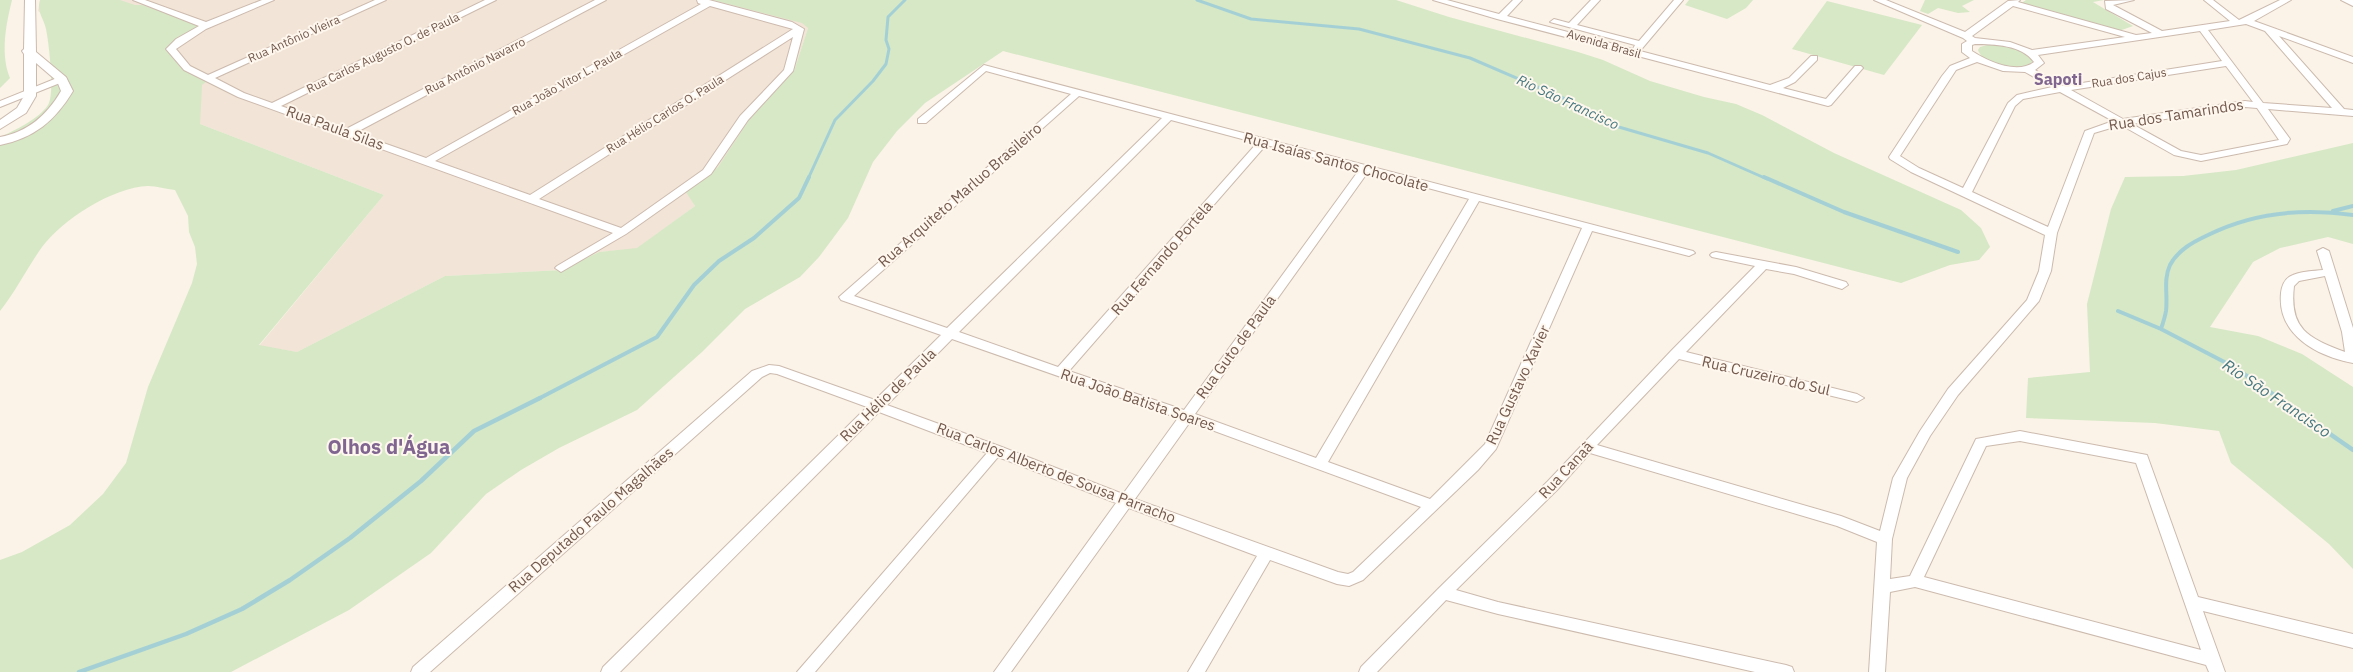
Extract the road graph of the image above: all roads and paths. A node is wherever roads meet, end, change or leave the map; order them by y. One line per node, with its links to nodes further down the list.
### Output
1 (30, 0): 35 (street)
2 (137, 0): 21 (street)
3 (159, 0): 21 (street)
4 (270, 0): 26 (street)
5 (382, 0): 45 (street, Rua Antônio Vieira)
6 (492, 0): 52 (street, Rua Carlos Augusto O. de Paula)
7 (602, 0): 61 (street, Rua Antônio Navarro)
8 (697, 0): 19 (street)
9 (1437, 0): 23 (street, Avenida Brasil)
10 (1518, 0): 22 (street)
11 (1596, 0): 27 (street)
12 (1679, 0): 34 (street)
13 (1878, 0): 33 (street)
14 (2130, 0): 31 (street)
15 (2208, 0): 25 (street)
16 (2287, 0): 24 (street)
17 (2345, 0): 20 (street)
18 (2013, 2): 32 (street); 33 (street)
19 (709, 3): 29 (street); 64 (street, Rua João Vitor L. Paula)
20 (2353, 3)
21 (148, 4): 26 (street)
22 (1508, 10): 23 (street); 27 (street)
23 (1500, 17): 36 (street, Avenida Brasil)
24 (2247, 20): 25 (street); 28 (street)
25 (2237, 23): 30 (street)
26 (208, 26): 45 (street, Rua Paula Silas)
27 (1571, 26): 34 (street)
28 (2267, 28): 39 (street); 53 (street)
29 (800, 29): 68 (street, Rua Hélio Carlos O. Paula); 70 (street)
30 (2203, 29): 31 (street); 41 (street)
31 (2161, 34): 32 (street)
32 (2137, 38): 37 (street)
33 (1970, 39): 37 (street); 40 (street)
34 (1641, 44): 36 (street)
35 (28, 51): 44 (street); 48 (street)
36 (1634, 53): 46 (street, Avenida Brasil)
37 (2032, 53): 43 (street)
38 (1814, 58): 46 (street)
39 (2352, 58)
40 (1975, 59): 43 (street); 66 (street)
41 (2229, 63): 47 (street, Rua dos Cajus); 51 (street)
42 (1858, 68): 46 (street, Avenida Brasil)
43 (2026, 69): 47 (street)
44 (62, 79): 48 (street); 59 (street)
45 (206, 79): 52 (street, Rua Paula Silas)
46 (1771, 87)
47 (2061, 88): 57 (street); 66 (street, Rua dos Cajus)
48 (30, 91): 50 (street); 58 (street)
49 (1076, 94): 55 (street, Rua Isaías Santos Chocolate); 56 (street, Rua Isaías Santos Chocolate); 79 (street, Rua Arquiteto Marluo Brasileiro)
50 (0, 104)
51 (2259, 104): 53 (street, Rua dos Tamarindos); 57 (street, Rua dos Tamarindos); 57 (street)
52 (274, 106): 61 (street, Rua Paula Silas)
53 (2340, 111): 54 (street, Rua dos Tamarindos)
54 (2353, 113)
55 (1167, 118): 63 (street, Rua Isaías Santos Chocolate); 80 (street, Rua Hélio de Paula)
56 (922, 121)
57 (2122, 122): 71 (street, Rua dos Tamarindos)
58 (0, 125)
59 (37, 127): 60 (street); 62 (street)
60 (0, 132)
61 (346, 133): 64 (street, Rua Paula Silas)
62 (0, 141)
63 (1263, 142): 65 (street, Rua Isaías Santos Chocolate); 84 (street, Rua Fernando Portela)
64 (426, 162): 68 (street, Rua Paula Silas)
65 (1365, 169): 67 (street, Rua Isaías Santos Chocolate); 87 (street, Rua Guto de Paula)
66 (1967, 192): 71 (street)
67 (1475, 198): 69 (street, Rua Isaías Santos Chocolate); 90 (street)
68 (531, 199): 70 (street, Rua Paula Silas)
69 (1588, 228): 73 (street, Rua Isaías Santos Chocolate); 92 (street, Rua Gustavo Xavier)
70 (622, 232): 76 (street)
71 (2051, 233): 93 (street, Rua dos Tamarindos)
72 (2323, 251): 77 (street)
73 (1689, 253)
74 (1716, 255): 75 (street)
75 (1763, 265): 78 (street); 81 (street, Rua Canaã)
76 (561, 268)
77 (2330, 272): 82 (street); 82 (street)
78 (1842, 285)
79 (845, 297): 80 (street, Rua João Batista Soares)
80 (951, 334): 84 (street, Rua João Batista Soares); 86 (street, Rua Hélio de Paula)
81 (1675, 354): 85 (street, Rua Cruzeiro do Sul); 88 (street, Rua Canaã)
82 (2353, 359)
83 (763, 370): 86 (street, Rua Carlos Alberto de Sousa Parracho); 102 (street, Rua Deputado Paulo Magalhães)
84 (1060, 373): 87 (street, Rua João Batista Soares)
85 (1857, 398)
86 (877, 405): 89 (street, Rua Carlos Alberto de Sousa Parracho); 103 (street, Rua Hélio de Paula)
87 (1186, 416): 90 (street, Rua João Batista Soares); 91 (street, Rua Guto de Paula)
88 (1587, 447): 93 (street); 98 (street, Rua Canaã)
89 (997, 450): 91 (street, Rua Carlos Alberto de Sousa Parracho); 104 (street)
90 (1320, 464): 92 (street, Rua João Batista Soares)
91 (1126, 501): 94 (street, Rua Carlos Alberto de Sousa Parracho); 105 (street, Rua Guto de Paula)
92 (1430, 505): 95 (street, Rua Gustavo Xavier)
93 (1885, 539): 97 (street, Rua dos Tamarindos)
94 (1266, 554): 95 (street, Rua Carlos Alberto de Sousa Parracho); 106 (street)
95 (1349, 580)
96 (1915, 581): 97 (street); 99 (street); 101 (street)
97 (1882, 587): 109 (street, Rua dos Tamarindos)
98 (1443, 593): 107 (street, Rua Canaã); 108 (street)
99 (2193, 602): 100 (street); 101 (street)
100 (2353, 640)
101 (2215, 666)
102 (419, 672)
103 (609, 672)
104 (805, 672)
105 (1002, 672)
106 (1196, 672)
107 (1367, 672)
108 (1786, 672)
109 (1877, 672)

